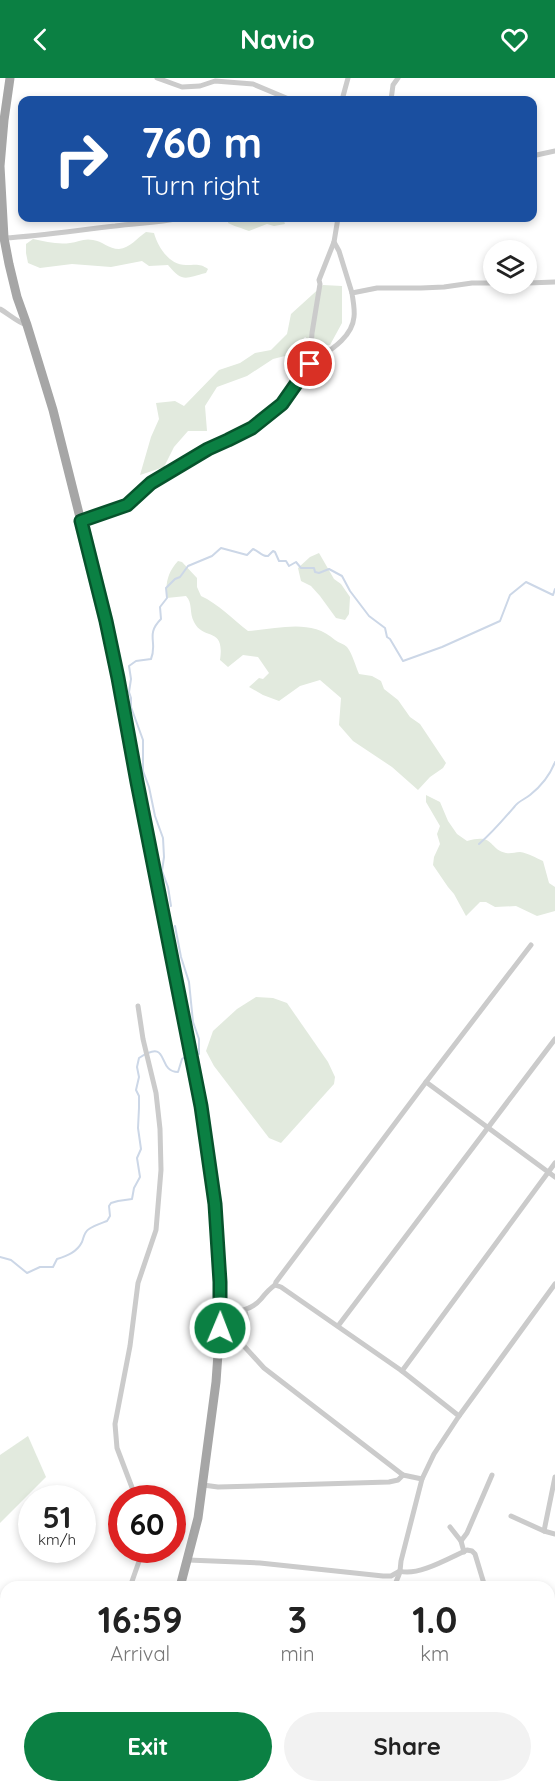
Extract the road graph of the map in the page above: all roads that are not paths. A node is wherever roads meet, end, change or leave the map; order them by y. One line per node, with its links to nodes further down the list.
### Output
1 (10, 78): 12 (main road)
2 (157, 78): 5 (street)
3 (348, 78): 6 (street)
4 (398, 78): 7 (street)
5 (282, 96)
6 (343, 96)
7 (392, 96)
8 (555, 151): 9 (street)
9 (537, 155)
10 (159, 222): 12 (street)
11 (337, 222): 13 (street)
12 (4, 238): 19 (main road)
13 (334, 242): 17 (street); 20 (street)
14 (555, 282): 16 (street)
15 (483, 283): 17 (street)
16 (537, 283)
17 (352, 293): 20 (street)
18 (0, 309): 19 (street)
19 (27, 325): 21 (main road)
20 (310, 364): 21 (street)
21 (81, 521): 32 (main road)
22 (531, 945): 25 (street)
23 (138, 1006): 41 (street)
24 (555, 1039): 26 (street)
25 (426, 1082): 26 (street); 31 (street)
26 (487, 1128): 28 (street); 34 (street)
27 (555, 1163): 28 (street)
28 (548, 1172): 29 (street); 35 (street)
29 (555, 1178)
30 (555, 1284): 36 (street)
31 (275, 1286): 33 (street); 34 (street)
32 (221, 1311): 33 (street); 42 (main road)
33 (245, 1311): 38 (street)
34 (338, 1326): 35 (street)
35 (402, 1371): 36 (street)
36 (459, 1416): 40 (street)
37 (492, 1474): 47 (street)
38 (403, 1476): 40 (street); 42 (street)
39 (555, 1477): 45 (street)
40 (422, 1479): 51 (street)
41 (131, 1485)
42 (202, 1485): 49 (main road)
43 (511, 1516): 45 (street)
44 (450, 1527): 47 (street)
45 (544, 1531): 46 (street)
46 (555, 1534)
47 (461, 1541): 48 (street)
48 (464, 1552): 51 (street); 55 (street)
49 (188, 1560): 51 (street); 53 (main road)
50 (138, 1563): 52 (street)
51 (400, 1571): 54 (street)
52 (132, 1581)
53 (182, 1581)
54 (396, 1581)
55 (483, 1581)

